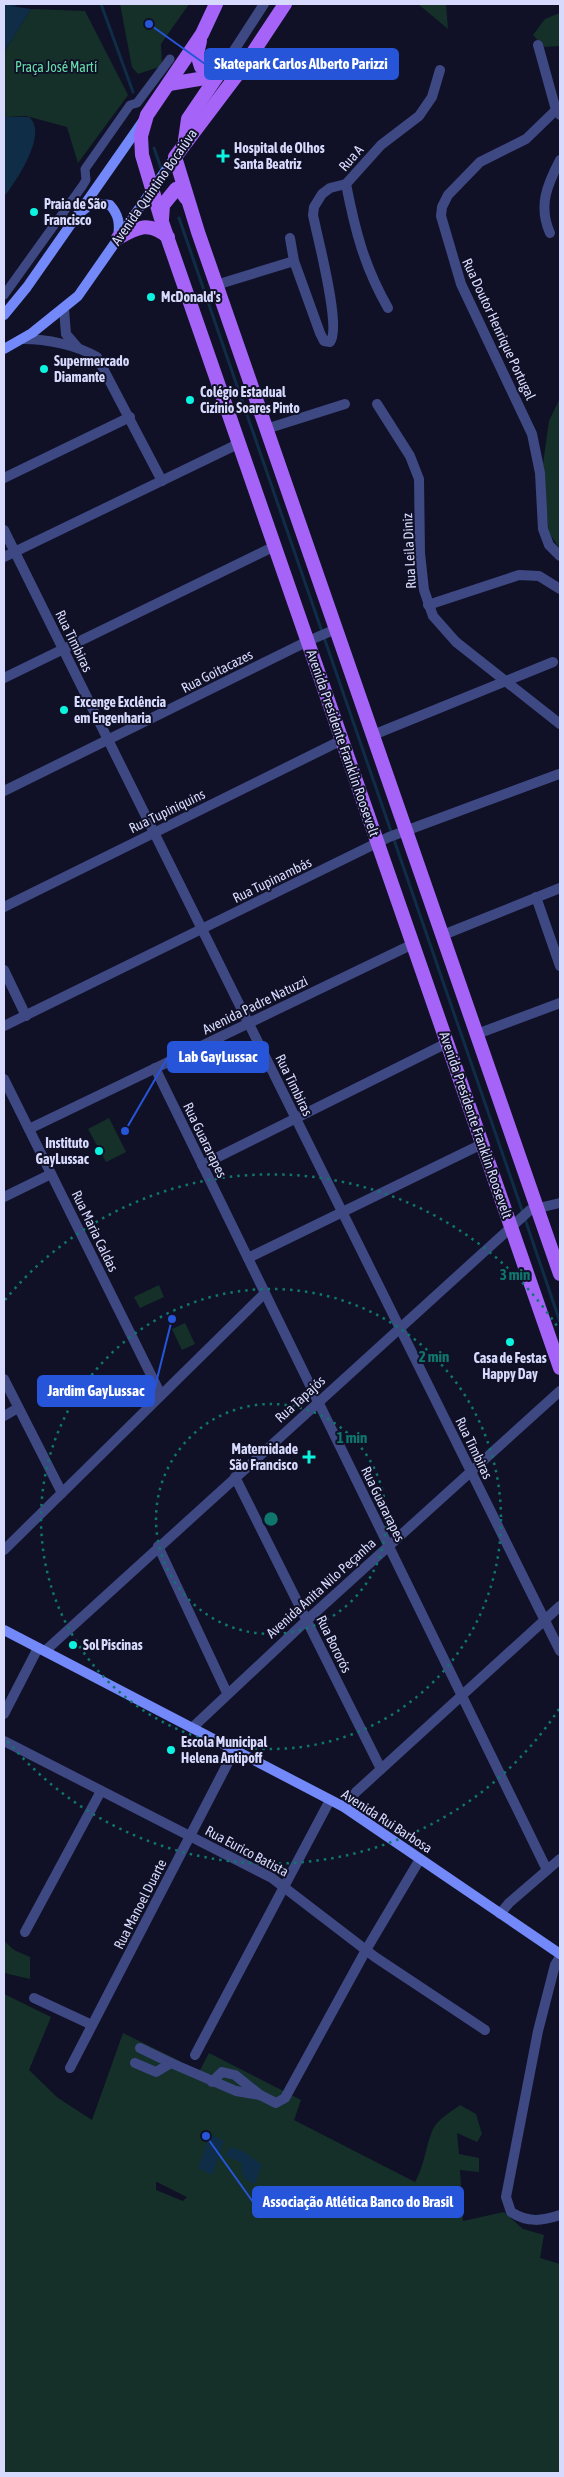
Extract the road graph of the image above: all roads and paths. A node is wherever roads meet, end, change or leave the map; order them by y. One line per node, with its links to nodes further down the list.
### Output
1 (216, 4): 4 (main road)
2 (264, 4): 9 (street)
3 (285, 4): 7 (main road, Avenida Quintino Bocaiúva)
4 (202, 34): 9 (main road); 10 (main road)
5 (538, 45): 11 (street, Rua Doutor Henrique Portugal)
6 (170, 59): 27 (street)
7 (246, 63): 9 (main road); 13 (main road, Avenida Quintino Bocaiúva)
8 (440, 70): 16 (street, Rua A)
9 (220, 72): 10 (main road); 13 (main road)
10 (169, 84): 12 (main road)
11 (558, 113): 44 (street, Rua Doutor Henrique Portugal)
12 (147, 116): 17 (main road, Avenida Presidente Franklin Roosevelt); 19 (main road)
13 (185, 141): 14 (main road, Avenida Quintino Bocaiúva)
14 (175, 157): 17 (main road, Avenida Quintino Bocaiúva); 18 (main road, Avenida Presidente Franklin Roosevelt)
15 (560, 160): 21 (street)
16 (346, 184): 25 (street, Rua A); 28 (street)
17 (152, 190): 20 (main road, Avenida Presidente Franklin Roosevelt); 23 (main road, Avenida Quintino Bocaiúva)
18 (186, 198): 20 (main road); 26 (main road, Avenida Presidente Franklin Roosevelt)
19 (78, 213): 23 (main road); 30 (main road)
20 (162, 222): 22 (main road, Avenida Presidente Franklin Roosevelt)
21 (550, 233)
22 (168, 237): 23 (main road); 38 (main road, Avenida Presidente Franklin Roosevelt)
23 (118, 238): 29 (main road, Avenida Quintino Bocaiúva)
24 (290, 238): 25 (street)
25 (294, 261): 26 (street)
26 (216, 284): 37 (main road, Avenida Presidente Franklin Roosevelt)
27 (4, 295)
28 (388, 308)
29 (64, 309): 31 (main road, Avenida Quintino Bocaiúva); 33 (street)
30 (4, 315)
31 (23, 339): 32 (main road, Avenida Quintino Bocaiúva); 33 (street)
32 (4, 349)
33 (81, 350): 36 (street)
34 (345, 404): 37 (street)
35 (377, 404): 47 (street, Rua Leila Diniz)
36 (130, 418): 39 (street); 40 (street)
37 (266, 429): 48 (main road, Avenida Presidente Franklin Roosevelt)
38 (240, 443): 40 (street); 42 (main road, Avenida Presidente Franklin Roosevelt)
39 (4, 478)
40 (162, 481): 43 (street)
41 (4, 530): 43 (street, Rua Timbiras)
42 (275, 546): 48 (main road, Avenida Presidente Franklin Roosevelt); 49 (street)
43 (14, 552): 45 (street); 49 (street, Rua Timbiras)
44 (560, 556)
45 (4, 557)
46 (560, 589): 47 (street)
47 (428, 605): 52 (street, Rua Leila Diniz)
48 (322, 635): 54 (main road, Avenida Presidente Franklin Roosevelt); 55 (main road, Avenida Presidente Franklin Roosevelt); 56 (street, Rua Goitacazes)
49 (63, 649): 51 (street); 56 (street, Rua Timbiras)
50 (553, 662): 52 (street)
51 (4, 678)
52 (506, 681): 53 (street, Rua Leila Diniz); 54 (street)
53 (560, 724)
54 (373, 735): 59 (main road, Avenida Presidente Franklin Roosevelt)
55 (342, 740): 60 (street, Rua Tupiniquins); 61 (main road, Avenida Presidente Franklin Roosevelt)
56 (108, 741): 58 (street, Rua Goitacazes); 60 (street, Rua Timbiras)
57 (559, 774): 59 (street, Rua Tupinambás)
58 (4, 791)
59 (403, 832): 61 (street, Rua Tupinambás); 66 (main road, Avenida Presidente Franklin Roosevelt)
60 (154, 833): 64 (street, Rua Tupiniquins); 65 (street, Rua Timbiras)
61 (384, 840): 65 (street, Rua Tupinambás); 67 (main road, Avenida Presidente Franklin Roosevelt)
62 (560, 888): 63 (street)
63 (536, 897): 66 (street); 68 (street)
64 (4, 907)
65 (202, 929): 71 (street, Rua Tupinambás); 72 (street, Rua Timbiras)
66 (443, 935): 74 (main road, Avenida Presidente Franklin Roosevelt)
67 (413, 944): 72 (street, Avenida Padre Natuzzi); 75 (main road, Avenida Presidente Franklin Roosevelt)
68 (560, 966)
69 (4, 970): 71 (street)
70 (560, 1002): 74 (street)
71 (26, 1016): 73 (street, Rua Tupinambás)
72 (248, 1023): 76 (street, Avenida Padre Natuzzi); 78 (street, Rua Timbiras)
73 (4, 1026)
74 (476, 1034): 85 (main road, Avenida Presidente Franklin Roosevelt)
75 (448, 1043): 78 (street); 80 (main road, Avenida Presidente Franklin Roosevelt)
76 (155, 1068): 79 (street, Avenida Padre Natuzzi); 81 (street, Rua Guararapes)
77 (4, 1079): 79 (street, Rua Maria Caldas)
78 (296, 1118): 81 (street); 86 (street, Rua Timbiras)
79 (29, 1129): 82 (street, Rua Maria Caldas)
80 (482, 1144): 86 (street); 87 (main road, Avenida Presidente Franklin Roosevelt)
81 (202, 1165): 88 (street, Rua Guararapes)
82 (50, 1174): 83 (street); 95 (street, Rua Maria Caldas)
83 (4, 1197)
84 (560, 1203): 85 (street, Rua Tapajós)
85 (534, 1210): 87 (street, Rua Tapajós); 89 (main road, Avenida Presidente Franklin Roosevelt)
86 (342, 1212): 88 (street); 91 (street, Rua Timbiras)
87 (515, 1223): 91 (street, Rua Tapajós); 92 (main road, Avenida Presidente Franklin Roosevelt)
88 (248, 1258): 90 (street, Rua Guararapes)
89 (560, 1274)
90 (265, 1293): 95 (street); 96 (street, Rua Guararapes)
91 (400, 1328): 96 (street, Rua Tapajós); 99 (street, Rua Timbiras)
92 (560, 1368)
93 (4, 1379): 97 (street)
94 (560, 1391): 99 (street, Avenida Anita Nilo Peçanha)
95 (161, 1395): 101 (street)
96 (318, 1402): 100 (street, Rua Tapajós); 103 (street, Rua Guararapes)
97 (18, 1408): 98 (street); 101 (street)
98 (4, 1416)
99 (471, 1471): 103 (street, Avenida Anita Nilo Peçanha); 107 (street, Rua Timbiras)
100 (235, 1477): 102 (street, Rua Tapajós); 106 (street, Rua Bororós)
101 (62, 1493): 104 (street)
102 (158, 1546): 109 (street, Rua Tapajós); 111 (street)
103 (388, 1546): 106 (street, Avenida Anita Nilo Peçanha); 112 (street, Rua Guararapes)
104 (4, 1550)
105 (560, 1606): 107 (street)
106 (306, 1620): 111 (street, Avenida Anita Nilo Peçanha); 117 (street, Rua Bororós)
107 (545, 1620): 110 (street, Rua Timbiras); 112 (street)
108 (4, 1630): 109 (main road, Avenida Rui Barbosa)
109 (41, 1649): 113 (street, Rua Tapajós); 114 (main road, Avenida Rui Barbosa)
110 (560, 1651)
111 (227, 1693): 114 (street, Avenida Anita Nilo Peçanha)
112 (462, 1695): 117 (street); 124 (street, Rua Guararapes)
113 (4, 1714)
114 (192, 1728): 116 (main road, Avenida Rui Barbosa)
115 (4, 1741): 118 (street, Rua Eurico Batista)
116 (234, 1751): 119 (main road, Avenida Rui Barbosa); 121 (street, Rua Manoel Duarte)
117 (381, 1769): 120 (street)
118 (101, 1791): 121 (street, Rua Eurico Batista); 127 (street)
119 (330, 1800): 120 (main road, Avenida Rui Barbosa); 125 (street)
120 (344, 1807): 122 (main road, Avenida Rui Barbosa)
121 (190, 1836): 125 (street, Rua Eurico Batista); 131 (street, Rua Manoel Duarte)
122 (420, 1859): 126 (main road, Avenida Rui Barbosa); 128 (street)
123 (560, 1859): 124 (street)
124 (547, 1870): 126 (street)
125 (284, 1886): 128 (street, Rua Eurico Batista); 134 (street)
126 (500, 1914): 129 (main road, Avenida Rui Barbosa)
127 (25, 1932)
128 (366, 1950): 132 (street, Rua Eurico Batista); 139 (street)
129 (560, 1956): 140 (street)
130 (34, 1998): 131 (street)
131 (92, 2025): 137 (street, Rua Manoel Duarte)
132 (485, 2030)
133 (140, 2048): 136 (street)
134 (195, 2055)
135 (135, 2063): 136 (street)
136 (171, 2063): 138 (street)
137 (70, 2068)
138 (212, 2082): 139 (street); 139 (street)
139 (260, 2095)
140 (560, 2215)

